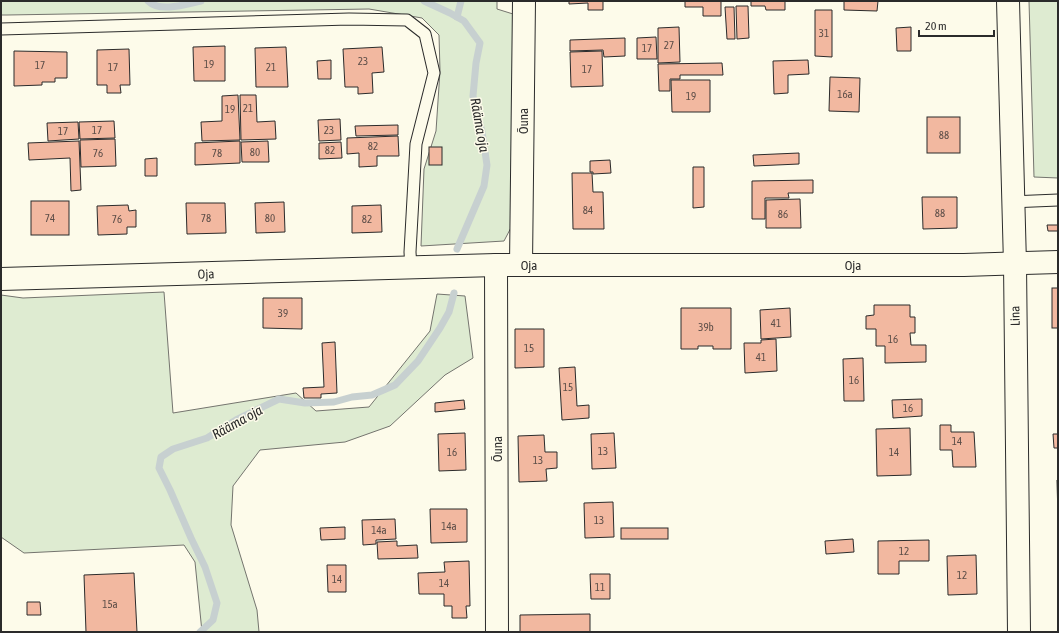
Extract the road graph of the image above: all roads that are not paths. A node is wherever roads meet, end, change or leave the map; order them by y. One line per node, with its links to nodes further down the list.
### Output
1 (524, 1): 9 (street, Õuna)
2 (1008, 1): 5 (street, Lina)
3 (1, 29): 10 (lane)
4 (1058, 200): 5 (lane)
5 (1013, 202): 7 (street, Lina)
6 (1058, 262): 7 (street, Oja)
7 (1015, 264): 9 (street, Oja); 13 (street, Lina)
8 (496, 265): 9 (street, Oja); 10 (street, Oja); 12 (street, Õuna)
9 (521, 265)
10 (411, 268): 11 (street, Oja)
11 (1, 279)
12 (497, 632)
13 (1019, 632)

